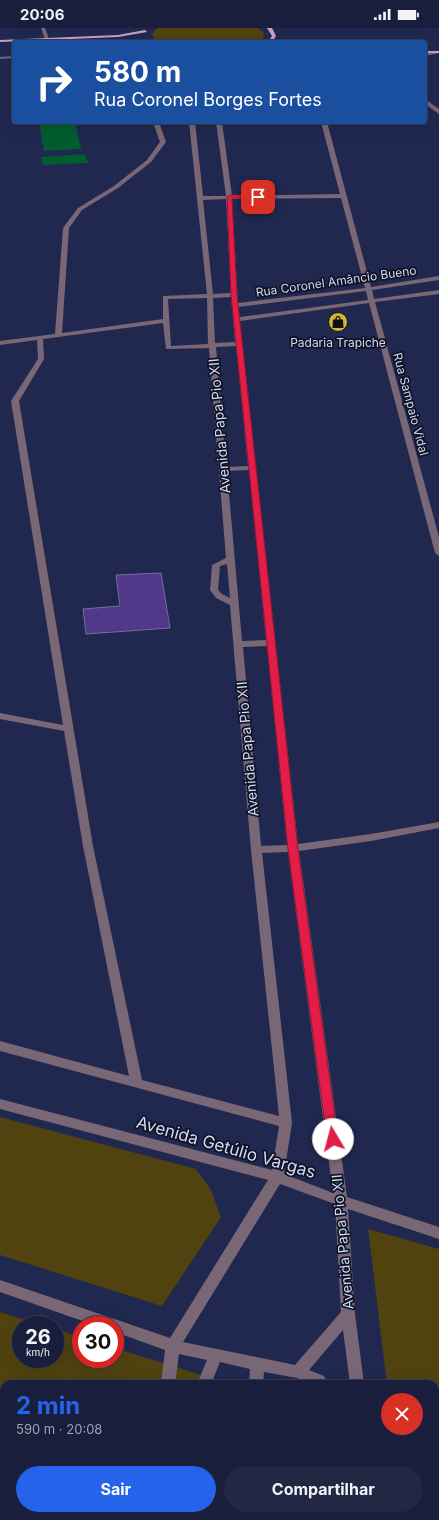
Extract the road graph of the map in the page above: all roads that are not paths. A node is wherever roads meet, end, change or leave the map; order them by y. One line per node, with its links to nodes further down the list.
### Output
1 (43, 28): 4 (street)
2 (269, 28): 6 (main road)
3 (146, 30): 4 (main road); 5 (main road)
4 (47, 40)
5 (145, 40)
6 (271, 40)
7 (0, 41): 8 (main road)
8 (12, 41)
9 (427, 52): 10 (main road)
10 (439, 52): 11 (street)
11 (427, 55)
12 (12, 57): 13 (street)
13 (0, 58)
14 (427, 102): 15 (street)
15 (439, 112)
16 (157, 124): 32 (street)
17 (192, 124): 22 (street, Avenida Papa Pio XII)
18 (219, 124): 21 (street, Avenida Papa Pio XII)
19 (325, 124): 20 (street, Rua Sampaio Vidal)
20 (344, 196): 21 (street); 24 (street, Rua Sampaio Vidal)
21 (230, 197): 22 (street); 26 (street, Avenida Papa Pio XII)
22 (200, 198): 27 (street, Avenida Papa Pio XII)
23 (439, 278): 24 (street, Rua Coronel Amâncio Bueno)
24 (369, 289): 28 (street, Rua Sampaio Vidal); 29 (street, Rua Coronel Amâncio Bueno)
25 (439, 292): 28 (street, Rua Coronel Amâncio Bueno)
26 (234, 295): 27 (street); 29 (street, Avenida Papa Pio XII)
27 (210, 296): 31 (street); 36 (street, Avenida Papa Pio XII)
28 (373, 302): 30 (street, Rua Coronel Amâncio Bueno); 39 (street, Rua Sampaio Vidal)
29 (235, 306): 30 (street, Avenida Papa Pio XII)
30 (237, 320): 35 (street, Avenida Papa Pio XII)
31 (166, 321): 32 (street); 36 (street)
32 (58, 335): 33 (street)
33 (40, 338): 34 (street); 45 (street)
34 (0, 343)
35 (239, 344): 36 (street); 37 (street, Avenida Papa Pio XII)
36 (212, 346): 38 (street, Avenida Papa Pio XII)
37 (253, 468): 38 (street); 42 (street, Avenida Papa Pio XII)
38 (223, 469): 40 (street, Avenida Papa Pio XII)
39 (439, 552)
40 (231, 559): 41 (street, Avenida Papa Pio XII); 41 (street)
41 (235, 604): 43 (street, Avenida Papa Pio XII)
42 (271, 643): 43 (street); 47 (street, Avenida Papa Pio XII)
43 (238, 644): 48 (street, Avenida Papa Pio XII)
44 (0, 716): 45 (street)
45 (69, 729): 50 (street)
46 (439, 825): 47 (street)
47 (293, 849): 48 (street); 54 (street, Avenida Papa Pio XII)
48 (256, 850): 52 (street, Avenida Papa Pio XII)
49 (0, 1046): 50 (street)
50 (137, 1083): 52 (street)
51 (0, 1104): 53 (street, Avenida Getúlio Vargas)
52 (286, 1123): 53 (street, Avenida Papa Pio XII)
53 (277, 1177): 54 (street, Avenida Getúlio Vargas); 60 (street, Avenida Papa Pio XII)
54 (341, 1201): 55 (street, Avenida Getúlio Vargas); 57 (street, Avenida Papa Pio XII)
55 (439, 1233)
56 (0, 1286): 58 (street)
57 (348, 1314): 63 (street); 68 (street, Avenida Papa Pio XII)
58 (86, 1316)
59 (124, 1329): 60 (street)
60 (173, 1346): 61 (street); 64 (street)
61 (216, 1355): 62 (street); 65 (street)
62 (258, 1364): 63 (street); 66 (street)
63 (298, 1372): 67 (street)
64 (169, 1380)
65 (206, 1380)
66 (256, 1380)
67 (317, 1380)
68 (356, 1380)

